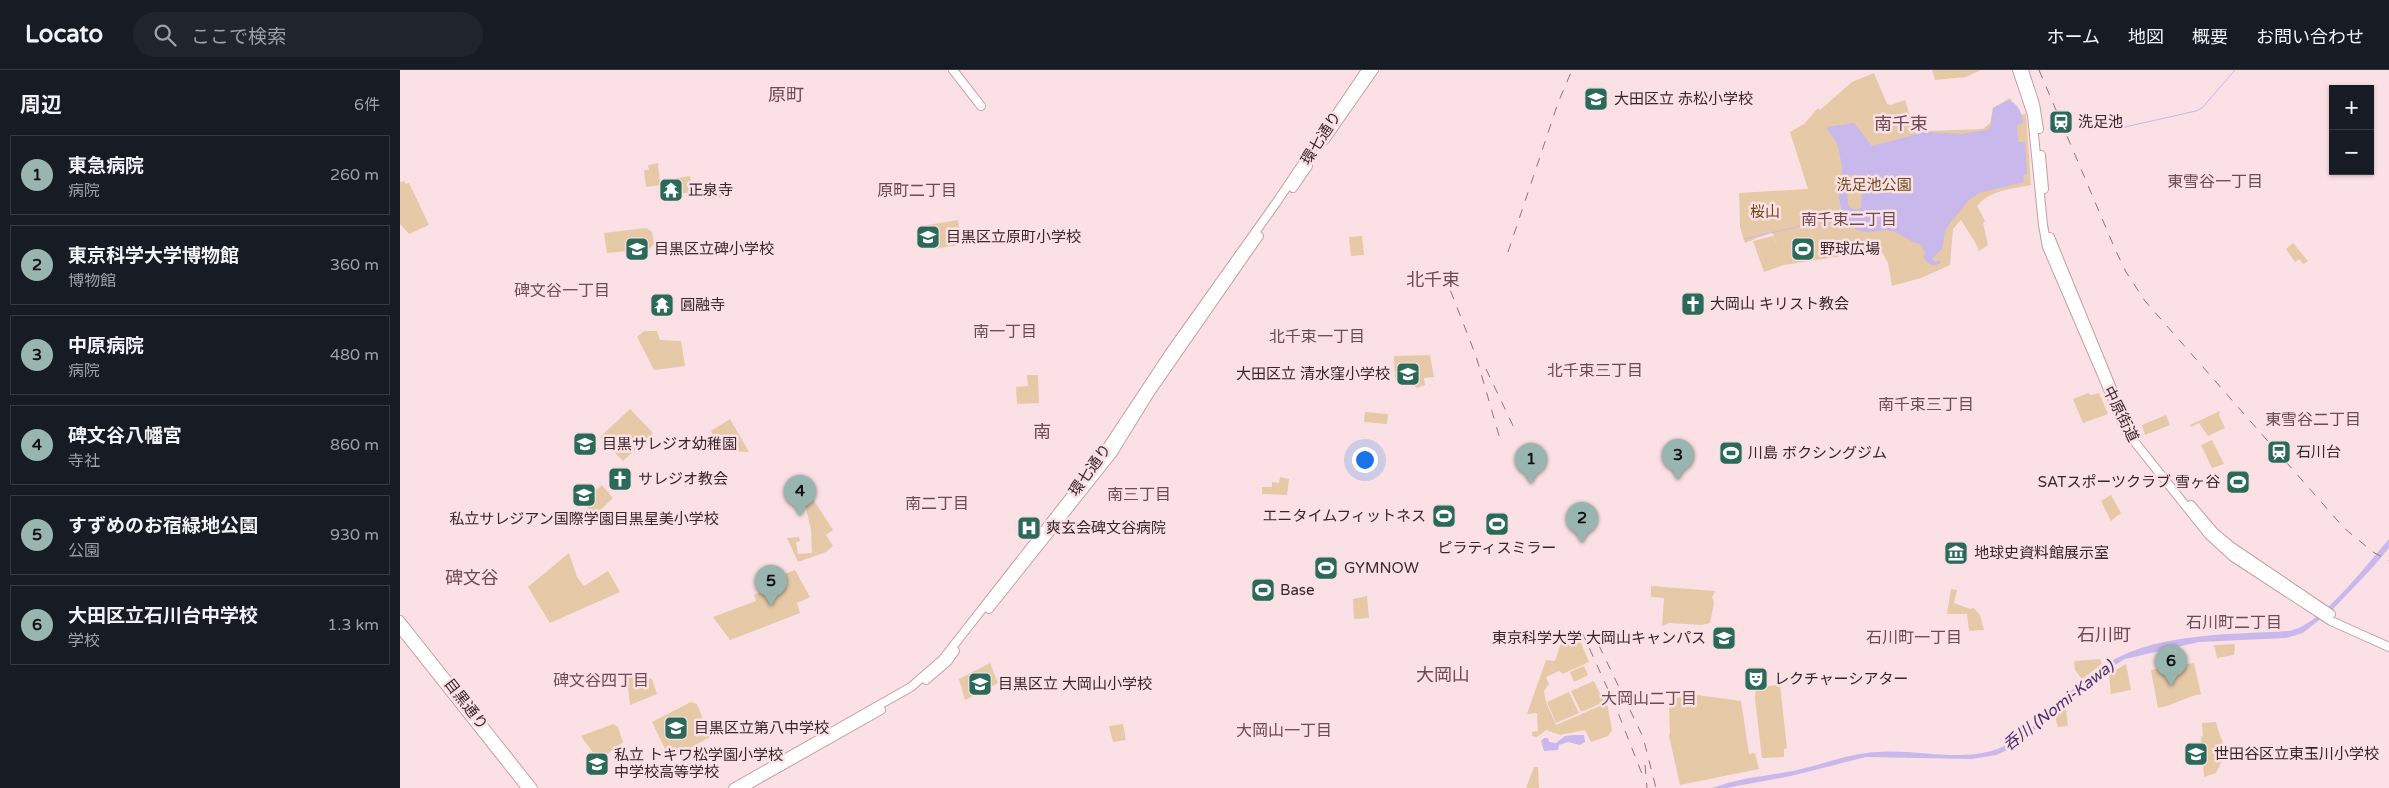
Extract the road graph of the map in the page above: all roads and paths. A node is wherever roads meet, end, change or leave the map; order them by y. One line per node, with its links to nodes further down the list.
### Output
1 (953, 70): 6 (main road)
2 (1366, 70): 7 (main road, 環七通り)
3 (1374, 70): 7 (main road, 環七通り)
4 (2017, 70): 8 (main road, 中原街道)
5 (2024, 70): 8 (main road, 中原街道)
6 (981, 106)
7 (1114, 444): 15 (main road, 環七通り); 16 (main road, 環七通り)
8 (2324, 613): 11 (main road, 中原街道); 12 (main road, 中原街道)
9 (400, 620): 14 (main road, 目黒通り)
10 (400, 629): 13 (main road, 目黒通り)
11 (2389, 642)
12 (2389, 647)
13 (526, 788)
14 (533, 788)
15 (733, 788)
16 (743, 788)

